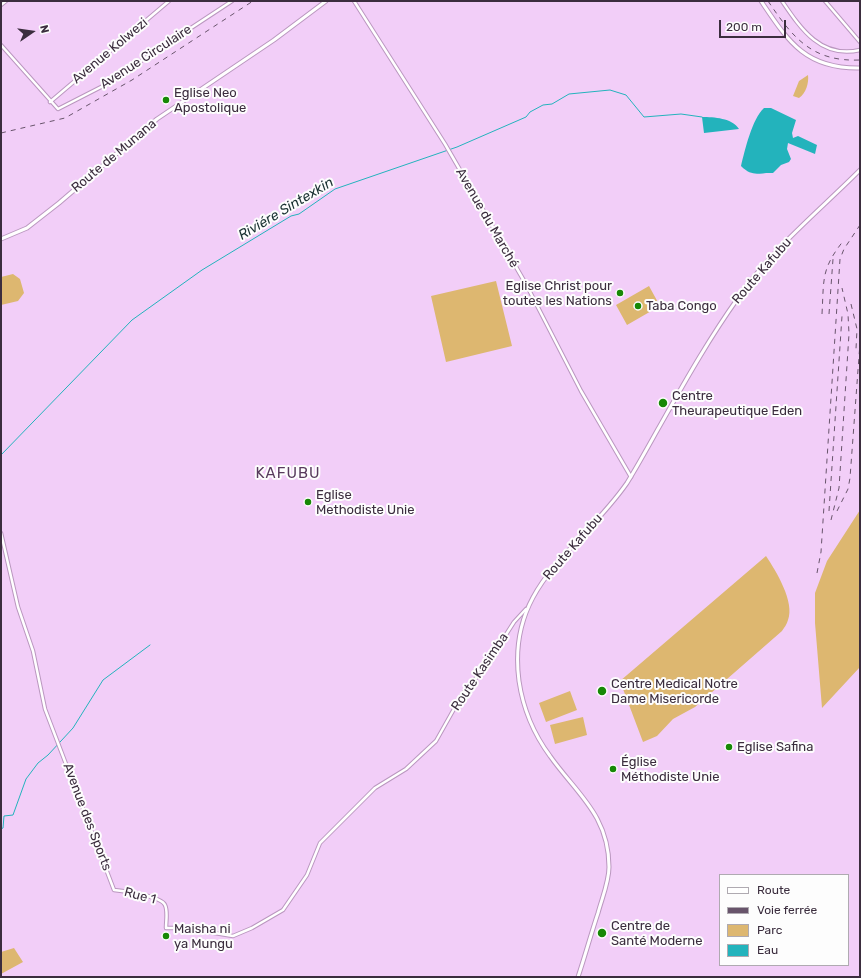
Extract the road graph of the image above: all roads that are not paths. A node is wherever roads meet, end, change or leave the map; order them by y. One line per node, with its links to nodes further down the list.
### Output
1 (6, 1): 9 (street)
2 (169, 1): 14 (street, Avenue Kolwezi)
3 (232, 1): 14 (street, Avenue Circulaire)
4 (326, 1): 16 (main road, Route de Munana)
5 (354, 1): 17 (street, Avenue du Marché)
6 (761, 1): 13 (main road)
7 (782, 1): 12 (street)
8 (825, 1): 10 (street)
9 (1, 5)
10 (860, 42)
11 (1, 45): 14 (street)
12 (860, 50)
13 (860, 68)
14 (50, 102)
15 (860, 170): 17 (main road, Route Kafubu)
16 (1, 239)
17 (630, 477): 19 (main road, Route Kafubu)
18 (1, 533): 20 (street, Avenue des Sports)
19 (526, 609): 21 (street, Route Kasimba); 22 (main road, Route Kafubu)
20 (114, 890): 21 (street, Rue 1)
21 (166, 928)
22 (578, 977)

